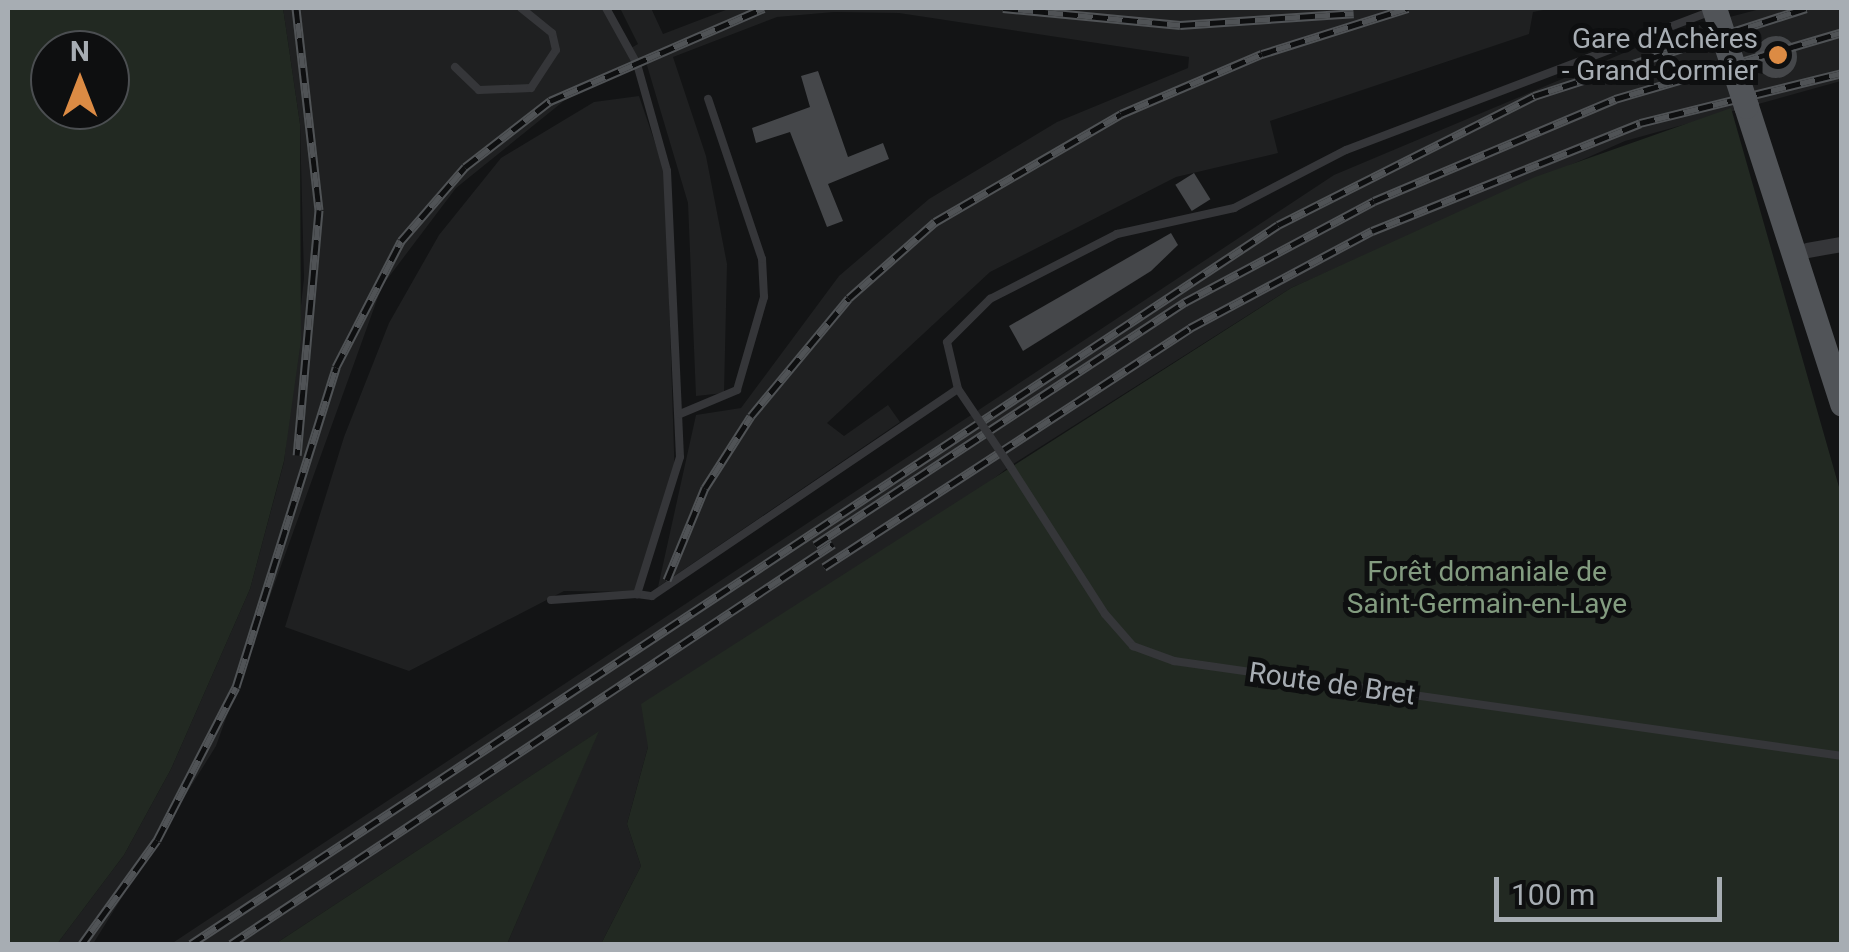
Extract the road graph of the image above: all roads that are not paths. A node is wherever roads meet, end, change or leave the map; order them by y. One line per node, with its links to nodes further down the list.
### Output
1 (522, 8): 5 (lane)
2 (606, 8): 13 (lane)
3 (1714, 8): 7 (main road, bridge)
4 (1725, 8): 7 (main road); 11 (lane, Route de Bret)
5 (455, 68)
6 (708, 99): 13 (lane)
7 (1751, 104): 9 (main road)
8 (1842, 244): 9 (street)
9 (1801, 252): 10 (main road); 12 (main road)
10 (1842, 358)
11 (958, 388): 14 (lane); 16 (lane, Route de Bret, bridge)
12 (1842, 404)
13 (680, 414): 14 (lane)
14 (638, 594): 15 (lane)
15 (551, 600)
16 (1842, 756)

